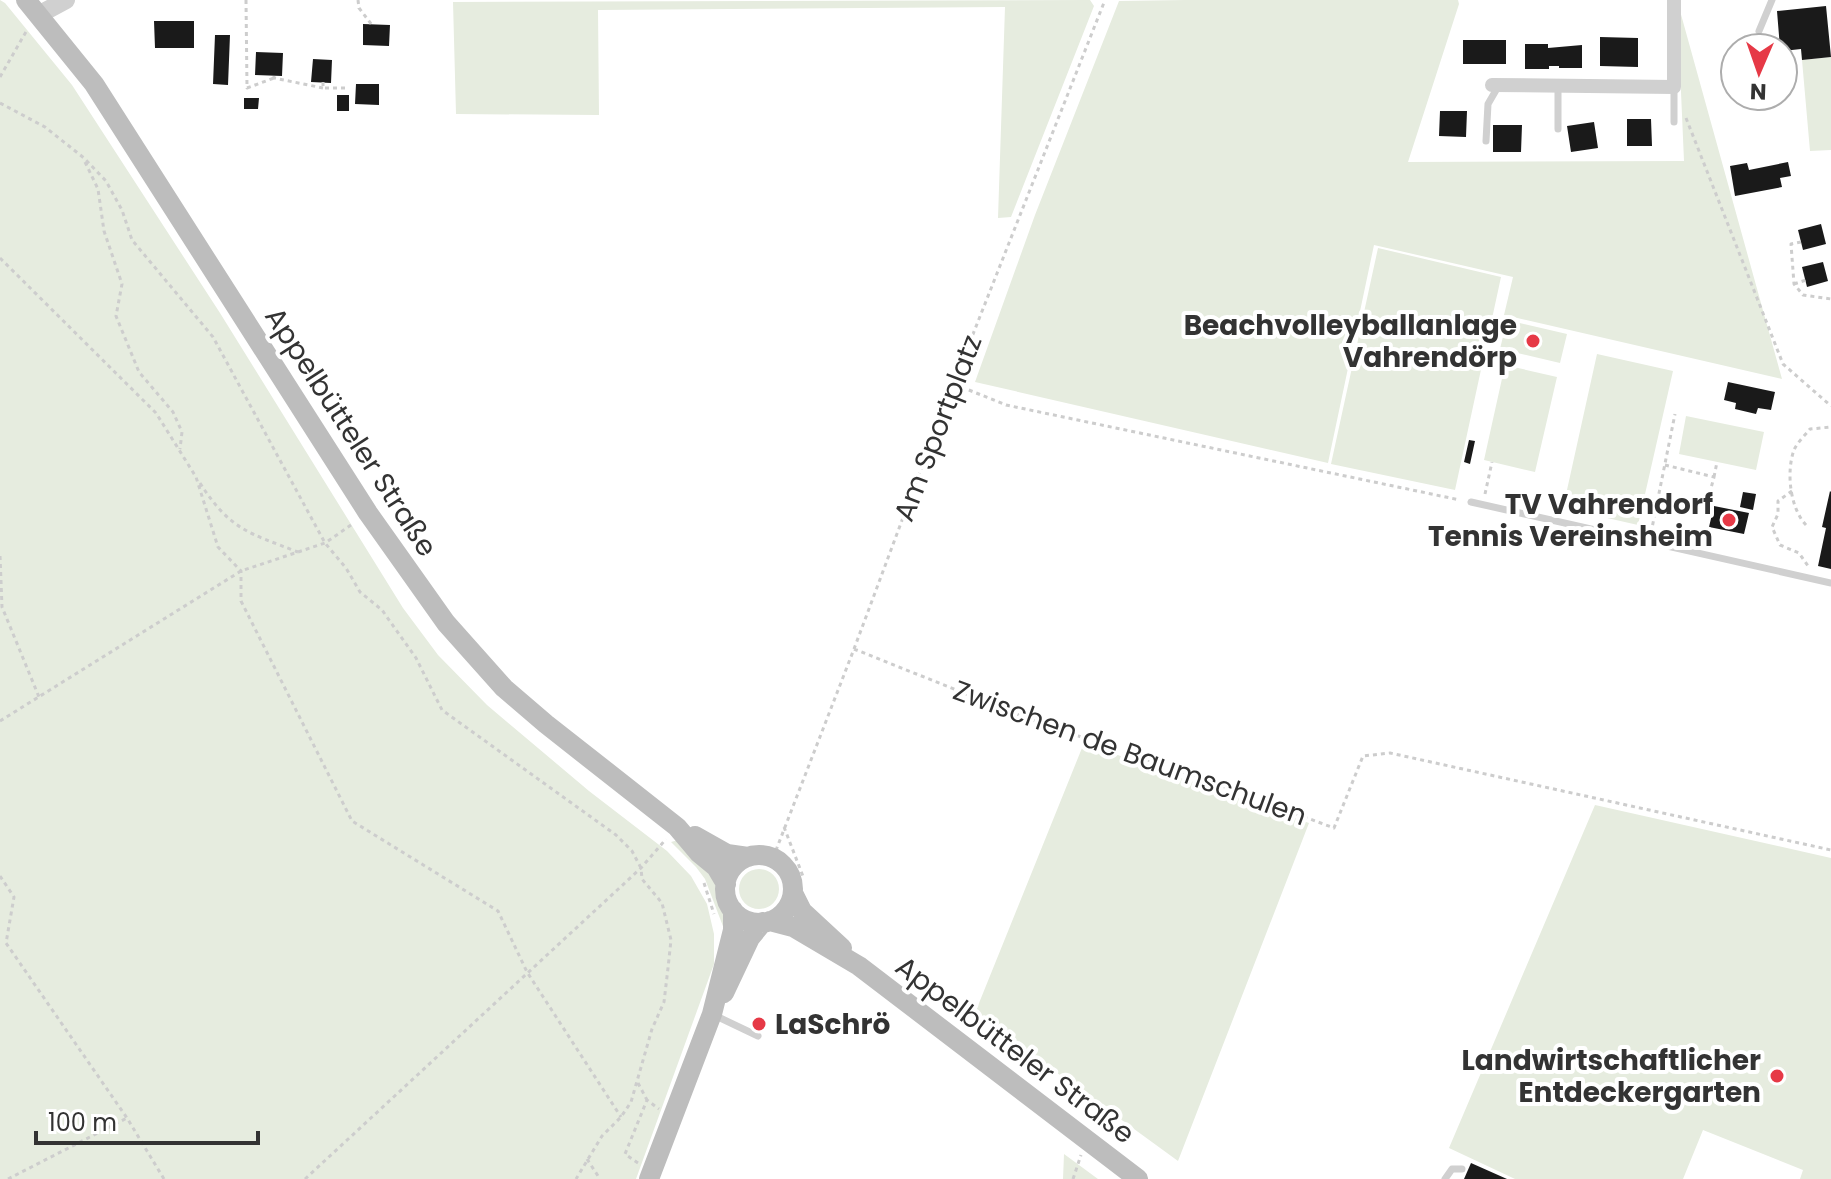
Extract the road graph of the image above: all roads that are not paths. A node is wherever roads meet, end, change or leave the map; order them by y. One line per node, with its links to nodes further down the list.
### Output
1 (66, 0): 4 (street)
2 (1674, 0): 8 (street)
3 (1772, 0): 5 (lane)
4 (32, 14): 14 (main road, Appelbütteler Straße)
5 (1759, 31)
6 (1496, 85): 7 (street); 11 (lane)
7 (1558, 86): 8 (street); 10 (lane)
8 (1674, 87): 9 (lane)
9 (1674, 122)
10 (1558, 129)
11 (1486, 141)
12 (1471, 502): 13 (lane)
13 (1831, 583)
14 (671, 833): 15 (main road, Appelbütteler Straße); 16 (main road, Appelbütteler Straße)
15 (748, 857): 16 (main road); 17 (main road)
16 (726, 884): 18 (main road)
17 (800, 891): 19 (main road); 20 (main road, Appelbütteler Straße)
18 (733, 910): 19 (main road); 21 (main road)
19 (767, 922): 20 (main road, Appelbütteler Straße); 21 (main road)
20 (859, 966): 25 (main road, Appelbütteler Straße)
21 (712, 1014): 22 (lane); 24 (main road)
22 (758, 1036)
23 (1462, 1169): 26 (lane)
24 (650, 1176)
25 (1138, 1179)
26 (1445, 1179)

